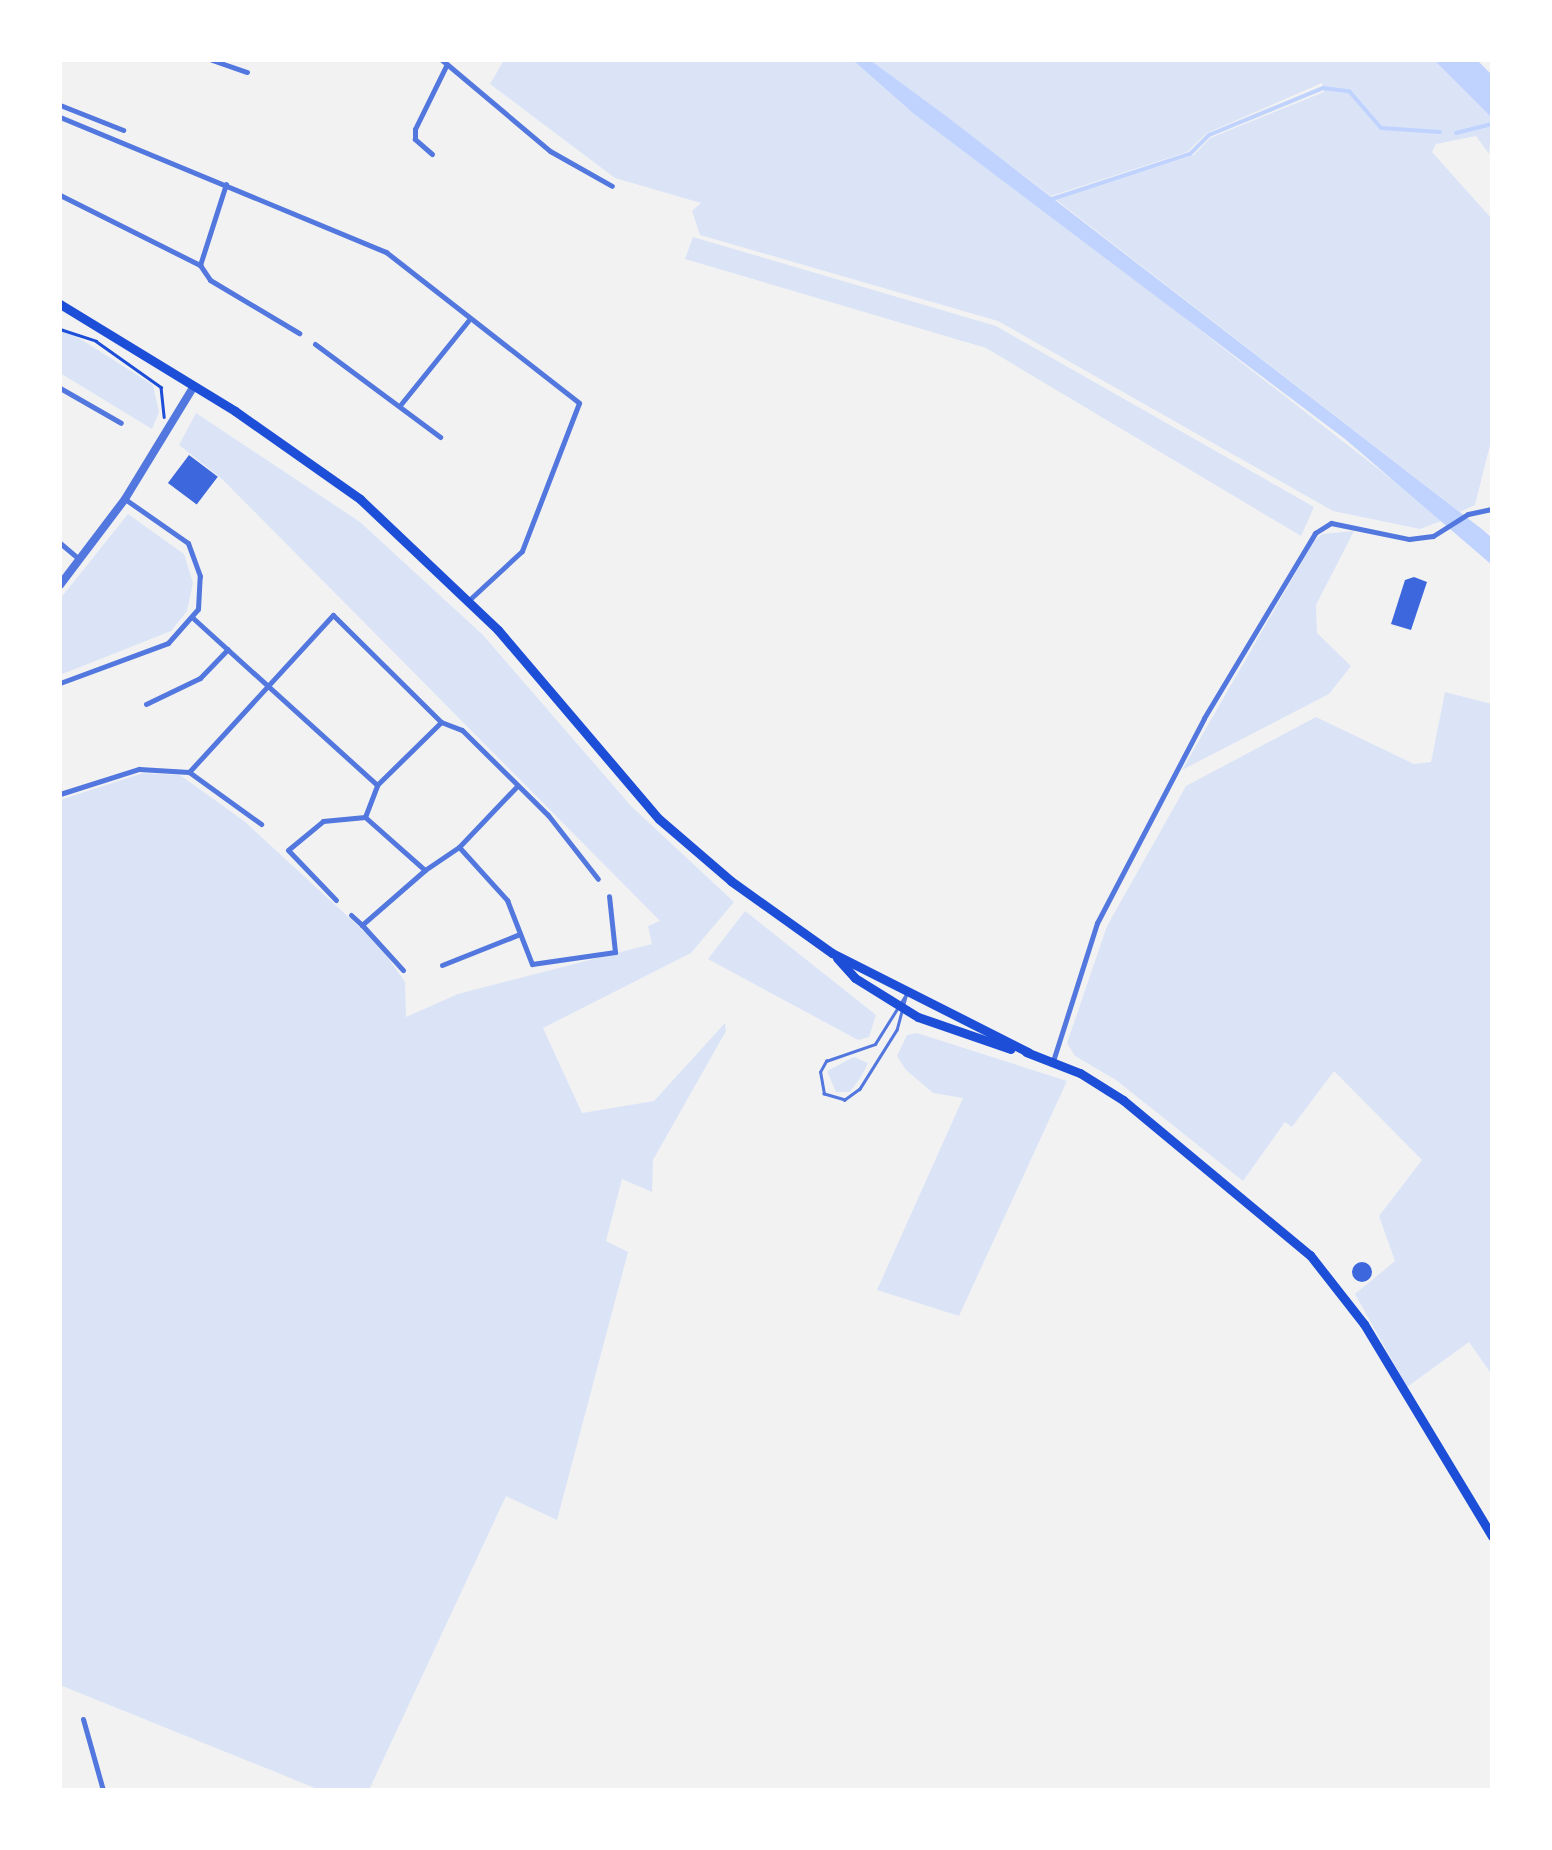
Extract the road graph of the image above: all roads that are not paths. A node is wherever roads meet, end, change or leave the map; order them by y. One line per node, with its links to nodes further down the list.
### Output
1 (212, 60): 2 (street)
2 (227, 62): 4 (street)
3 (444, 62): 8 (street); 10 (street)
4 (247, 72)
5 (60, 105): 7 (street)
6 (60, 116): 9 (street)
7 (124, 130)
8 (432, 154)
9 (226, 184): 12 (street); 14 (street)
10 (612, 186)
11 (60, 195): 12 (street)
12 (200, 266): 15 (street)
13 (60, 304): 17 (highway)
14 (468, 320): 19 (street); 27 (street)
15 (299, 333)
16 (315, 344): 19 (street)
17 (194, 386): 22 (street); 27 (highway)
18 (60, 388): 20 (street)
19 (401, 404): 21 (street)
20 (121, 423)
21 (440, 437)
22 (126, 499): 25 (street); 28 (street)
23 (1492, 509): 55 (street)
24 (60, 543): 25 (street)
25 (82, 561): 26 (street)
26 (60, 585)
27 (468, 600): 48 (highway)
28 (194, 619): 29 (street); 30 (street)
29 (228, 649): 31 (street); 32 (street)
30 (60, 683)
31 (266, 685): 33 (street); 34 (street); 35 (street)
32 (146, 704)
33 (441, 722): 35 (street); 36 (street)
34 (189, 772): 37 (street); 39 (street)
35 (378, 786): 38 (street)
36 (517, 786): 40 (street); 42 (street)
37 (60, 794)
38 (365, 818): 41 (street); 44 (street)
39 (261, 824)
40 (459, 847): 41 (street); 47 (street)
41 (425, 870): 46 (street)
42 (598, 880)
43 (609, 896): 47 (street)
44 (336, 900)
45 (350, 915): 46 (street)
46 (362, 925): 50 (street)
47 (520, 934): 49 (street)
48 (832, 952): 51 (highway); 52 (highway)
49 (442, 965)
50 (403, 970)
51 (907, 993): 52 (lane); 53 (lane); 54 (highway)
52 (895, 1004): 53 (highway); 53 (lane)
53 (906, 1010): 54 (highway)
54 (1028, 1052): 55 (highway)
55 (1053, 1060): 56 (highway)
56 (1492, 1536)
57 (82, 1719): 58 (street)
58 (103, 1790)

